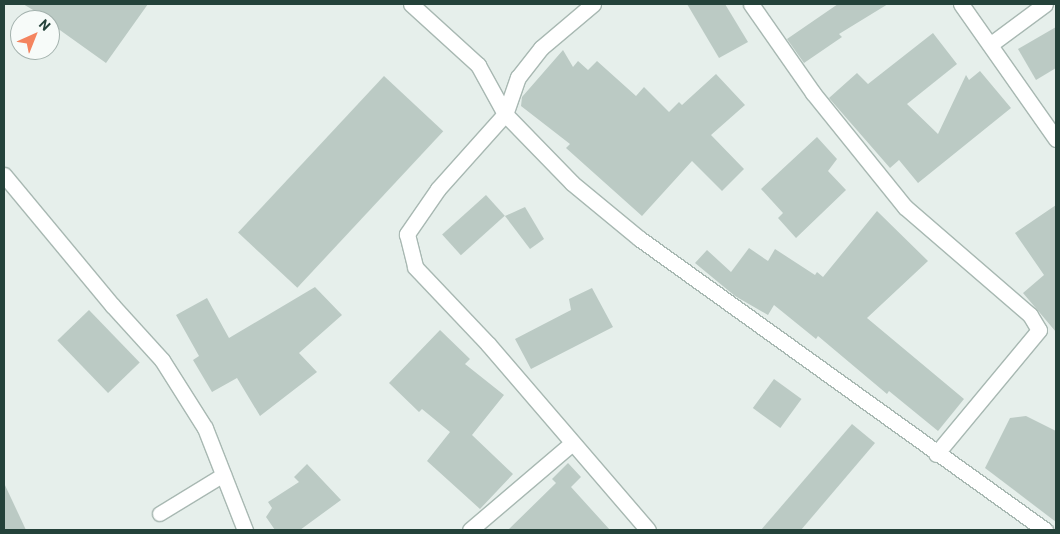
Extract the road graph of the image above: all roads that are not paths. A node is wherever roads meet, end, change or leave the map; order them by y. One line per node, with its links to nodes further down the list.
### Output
1 (411, 4): 7 (street)
2 (593, 4): 7 (street)
3 (751, 4): 11 (street)
4 (961, 4): 6 (street)
5 (1045, 4): 6 (street)
6 (991, 44): 8 (street)
7 (504, 114): 10 (street); 11 (street)
8 (1056, 139)
9 (4, 175): 12 (street)
10 (571, 444): 15 (street); 16 (street)
11 (936, 454): 17 (street)
12 (224, 475): 13 (lane); 14 (street)
13 (160, 514)
14 (245, 530)
15 (470, 530)
16 (648, 530)
17 (1045, 530)

